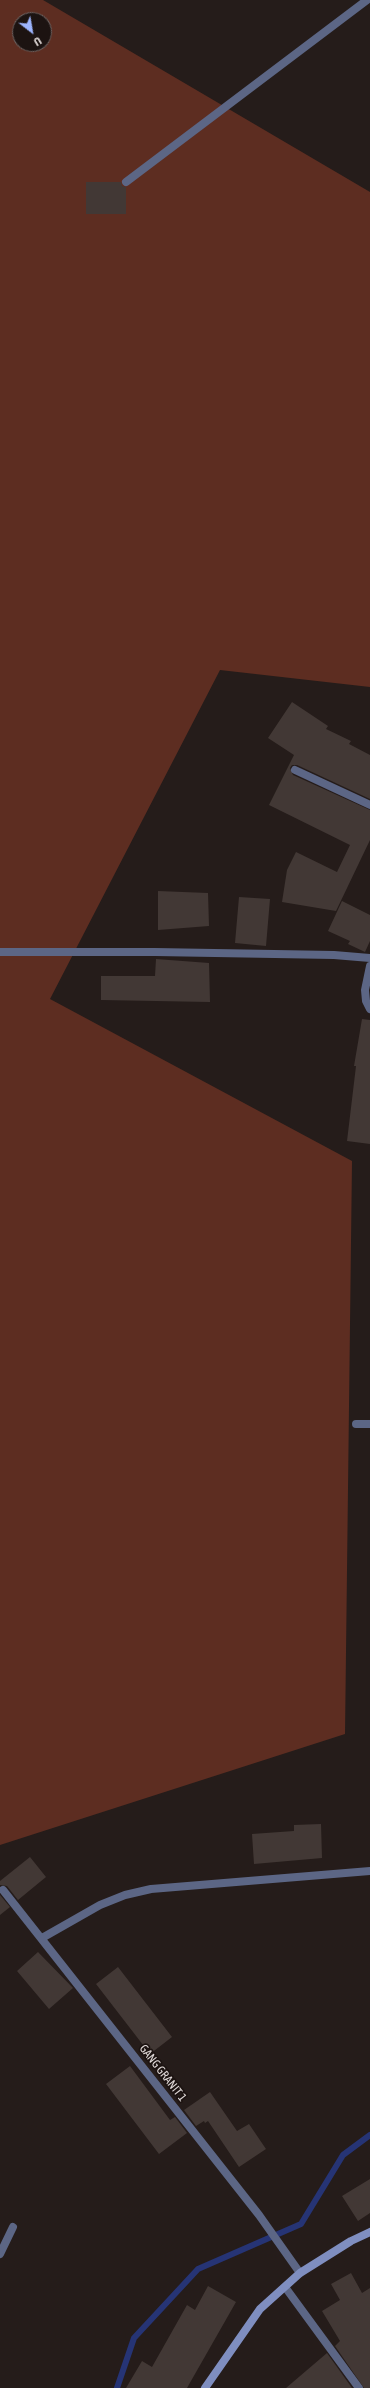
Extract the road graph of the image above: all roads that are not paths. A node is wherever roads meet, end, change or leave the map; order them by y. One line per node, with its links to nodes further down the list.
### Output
1 (367, 0): 2 (street)
2 (126, 182)
3 (295, 770): 4 (street)
4 (370, 805)
5 (0, 952): 6 (street)
6 (370, 958)
7 (370, 966): 8 (street)
8 (370, 1009)
9 (356, 1424): 10 (street)
10 (370, 1424)
11 (370, 1871): 13 (street)
12 (3, 1890): 13 (street, GANG GRANIT 1)
13 (42, 1938): 17 (street, GANG GRANIT 1)
14 (13, 2227): 16 (street)
15 (370, 2232): 17 (street)
16 (0, 2254)
17 (300, 2273): 18 (street)
18 (284, 2287): 19 (street); 20 (street)
19 (205, 2388)
20 (359, 2388)

